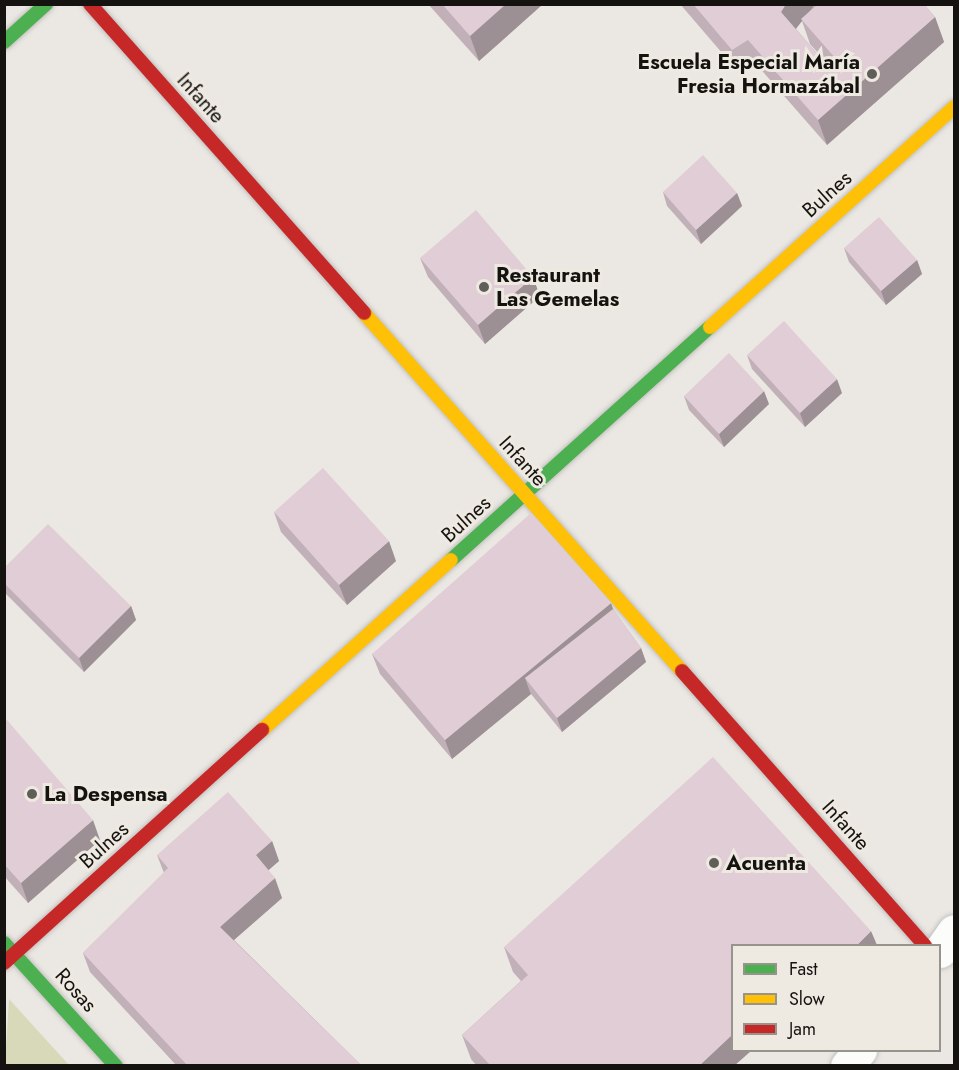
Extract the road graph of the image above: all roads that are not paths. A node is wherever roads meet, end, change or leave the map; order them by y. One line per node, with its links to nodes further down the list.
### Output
1 (46, 4): 3 (street)
2 (90, 4): 5 (street, Infante)
3 (4, 42)
4 (954, 107): 5 (street, Bulnes)
5 (525, 494): 8 (street, Infante); 10 (street, Bulnes)
6 (954, 931): 9 (street)
7 (4, 943): 10 (street, Rosas)
8 (924, 944)
9 (941, 948)
10 (10, 958): 12 (street, Rosas)
11 (858, 1052): 13 (street)
12 (116, 1065)
13 (847, 1065)

